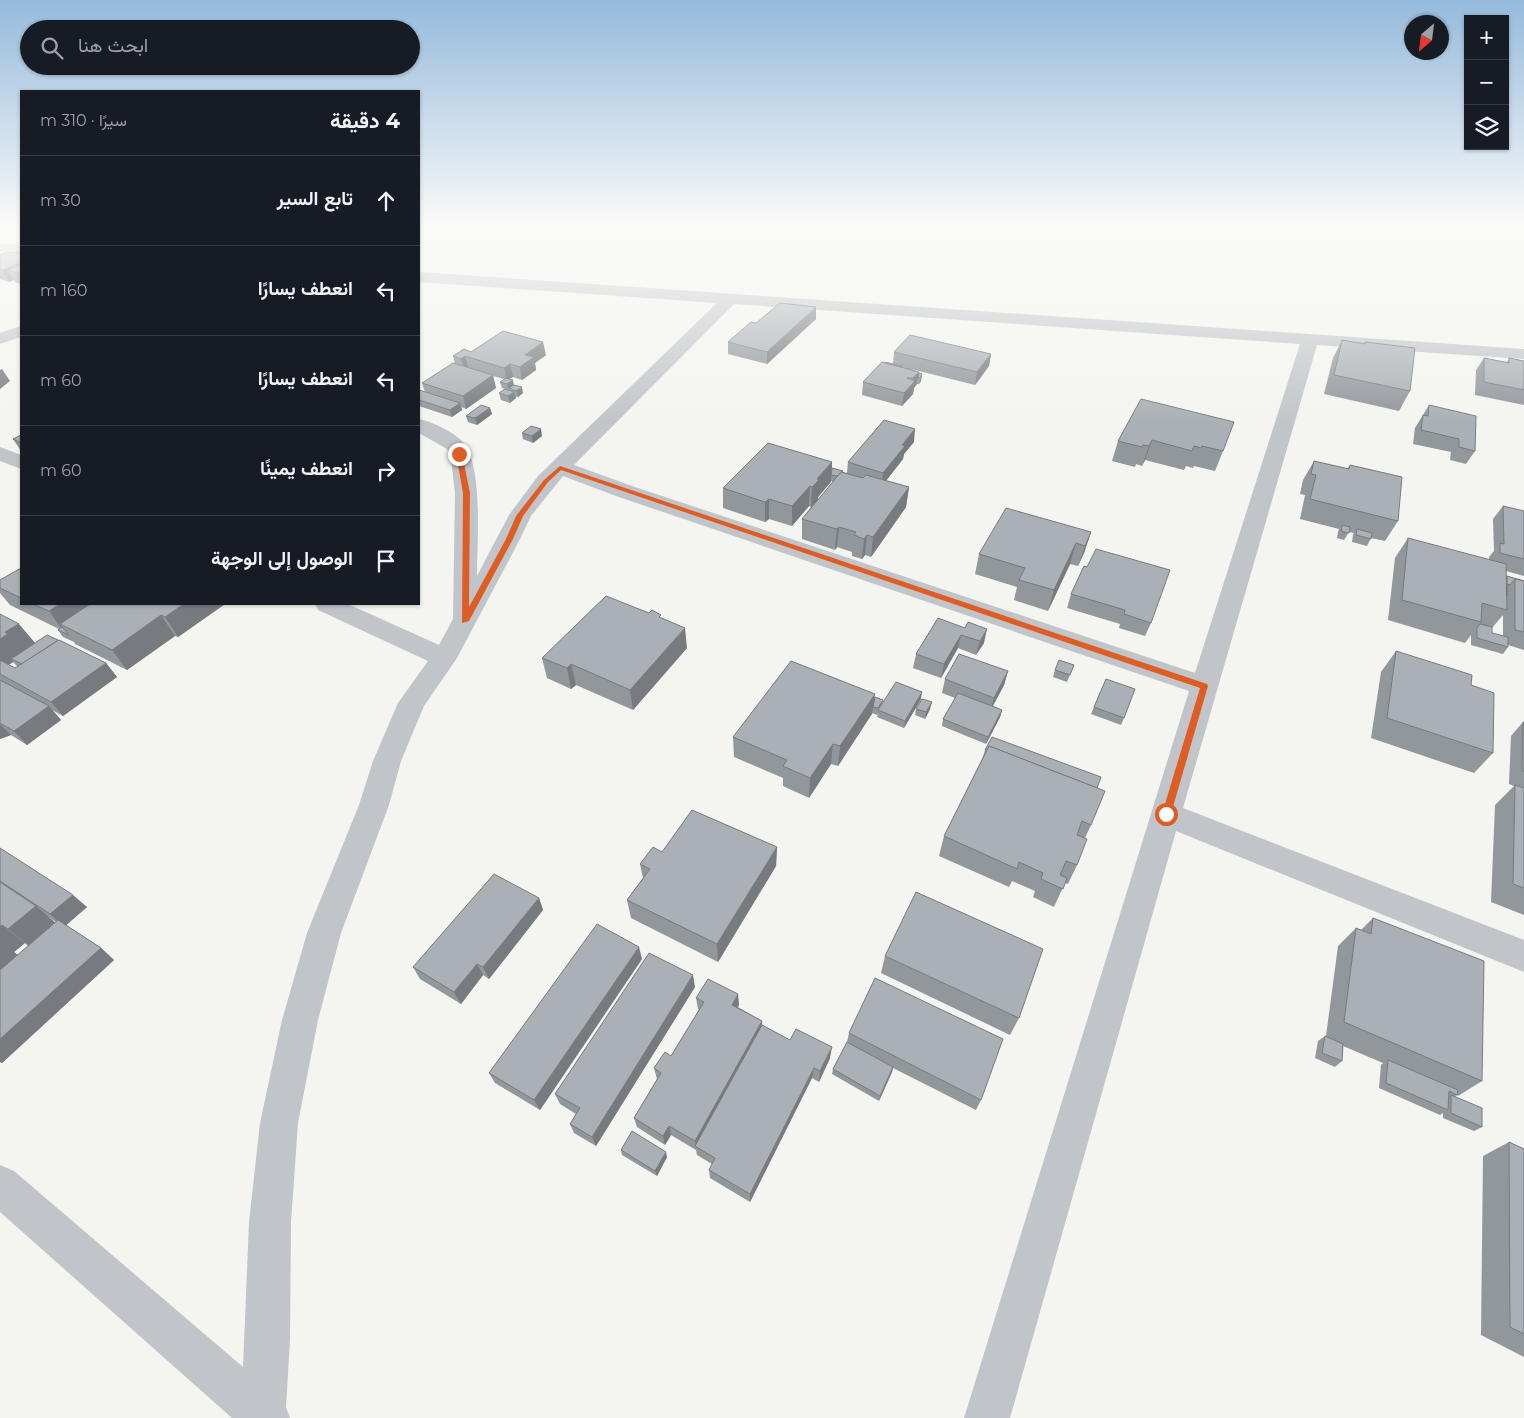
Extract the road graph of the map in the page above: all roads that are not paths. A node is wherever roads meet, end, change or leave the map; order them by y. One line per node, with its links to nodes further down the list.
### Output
1 (619, 291): 2 (street)
2 (730, 299): 5 (street); 10 (street)
3 (20, 331): 4 (street)
4 (0, 339)
5 (1310, 339): 6 (street); 14 (street)
6 (1524, 354)
7 (420, 426): 12 (street)
8 (0, 453): 9 (street)
9 (20, 463)
10 (560, 467): 12 (street); 14 (street)
11 (329, 605): 13 (street)
12 (465, 621): 13 (street)
13 (444, 658): 18 (street)
14 (1204, 686): 15 (street)
15 (1166, 814): 16 (street); 19 (street)
16 (1524, 956)
17 (0, 1185): 18 (street)
18 (265, 1416)
19 (987, 1418)

